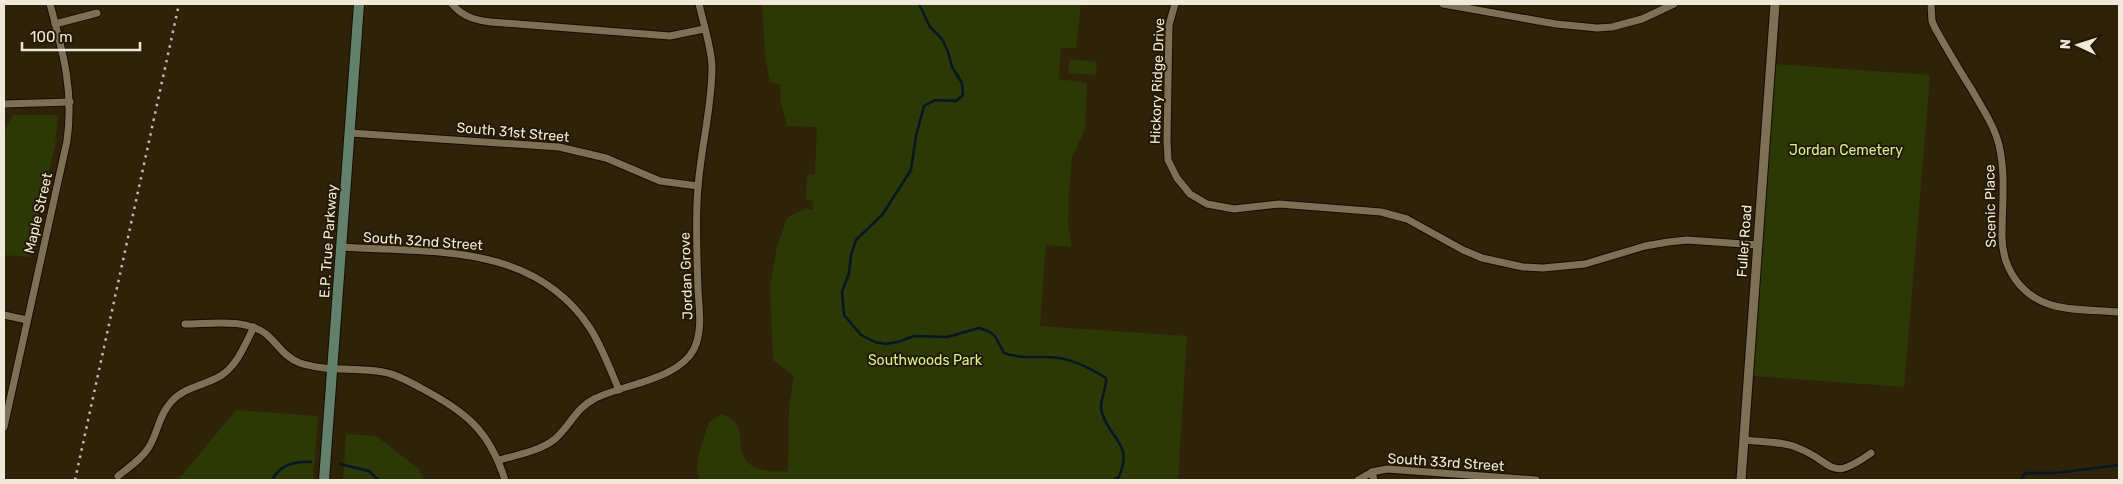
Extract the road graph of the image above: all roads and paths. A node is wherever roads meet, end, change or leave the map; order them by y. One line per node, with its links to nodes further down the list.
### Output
1 (50, 4): 11 (street, Maple Street)
2 (359, 4): 15 (main road, E.P. True Parkway)
3 (452, 4): 12 (street)
4 (699, 4): 12 (street, Jordan Grove)
5 (1176, 4): 17 (street, Hickory Ridge Drive)
6 (1443, 4): 7 (street)
7 (1674, 4)
8 (1775, 4): 17 (street, Fuller Road)
9 (1931, 4): 19 (street, Scenic Place)
10 (97, 13): 11 (street)
11 (55, 24): 13 (street, Maple Street)
12 (704, 30): 16 (street, Jordan Grove)
13 (70, 102): 14 (street); 21 (street, Maple Street)
14 (4, 104)
15 (350, 133): 16 (street, South 31st Street); 18 (main road, E.P. True Parkway)
16 (698, 186): 25 (street, Jordan Grove)
17 (1758, 245): 27 (street, Fuller Road)
18 (342, 247): 24 (main road, E.P. True Parkway); 25 (street, South 32nd Street)
19 (2119, 312)
20 (4, 315): 21 (street)
21 (27, 320): 26 (street, Maple Street)
22 (185, 324): 23 (street)
23 (254, 327): 24 (street); 31 (street)
24 (332, 368): 29 (street); 32 (main road, E.P. True Parkway)
25 (618, 390): 29 (street, Jordan Grove)
26 (4, 425)
27 (1744, 440): 28 (street); 37 (street, Fuller Road)
28 (1871, 454)
29 (499, 460): 33 (street)
30 (1372, 472): 34 (street, South 33rd Street); 35 (street); 36 (street, South 33rd Street)
31 (118, 476)
32 (324, 480)
33 (505, 480)
34 (1358, 480)
35 (1374, 480)
36 (1536, 480)
37 (1741, 480)

